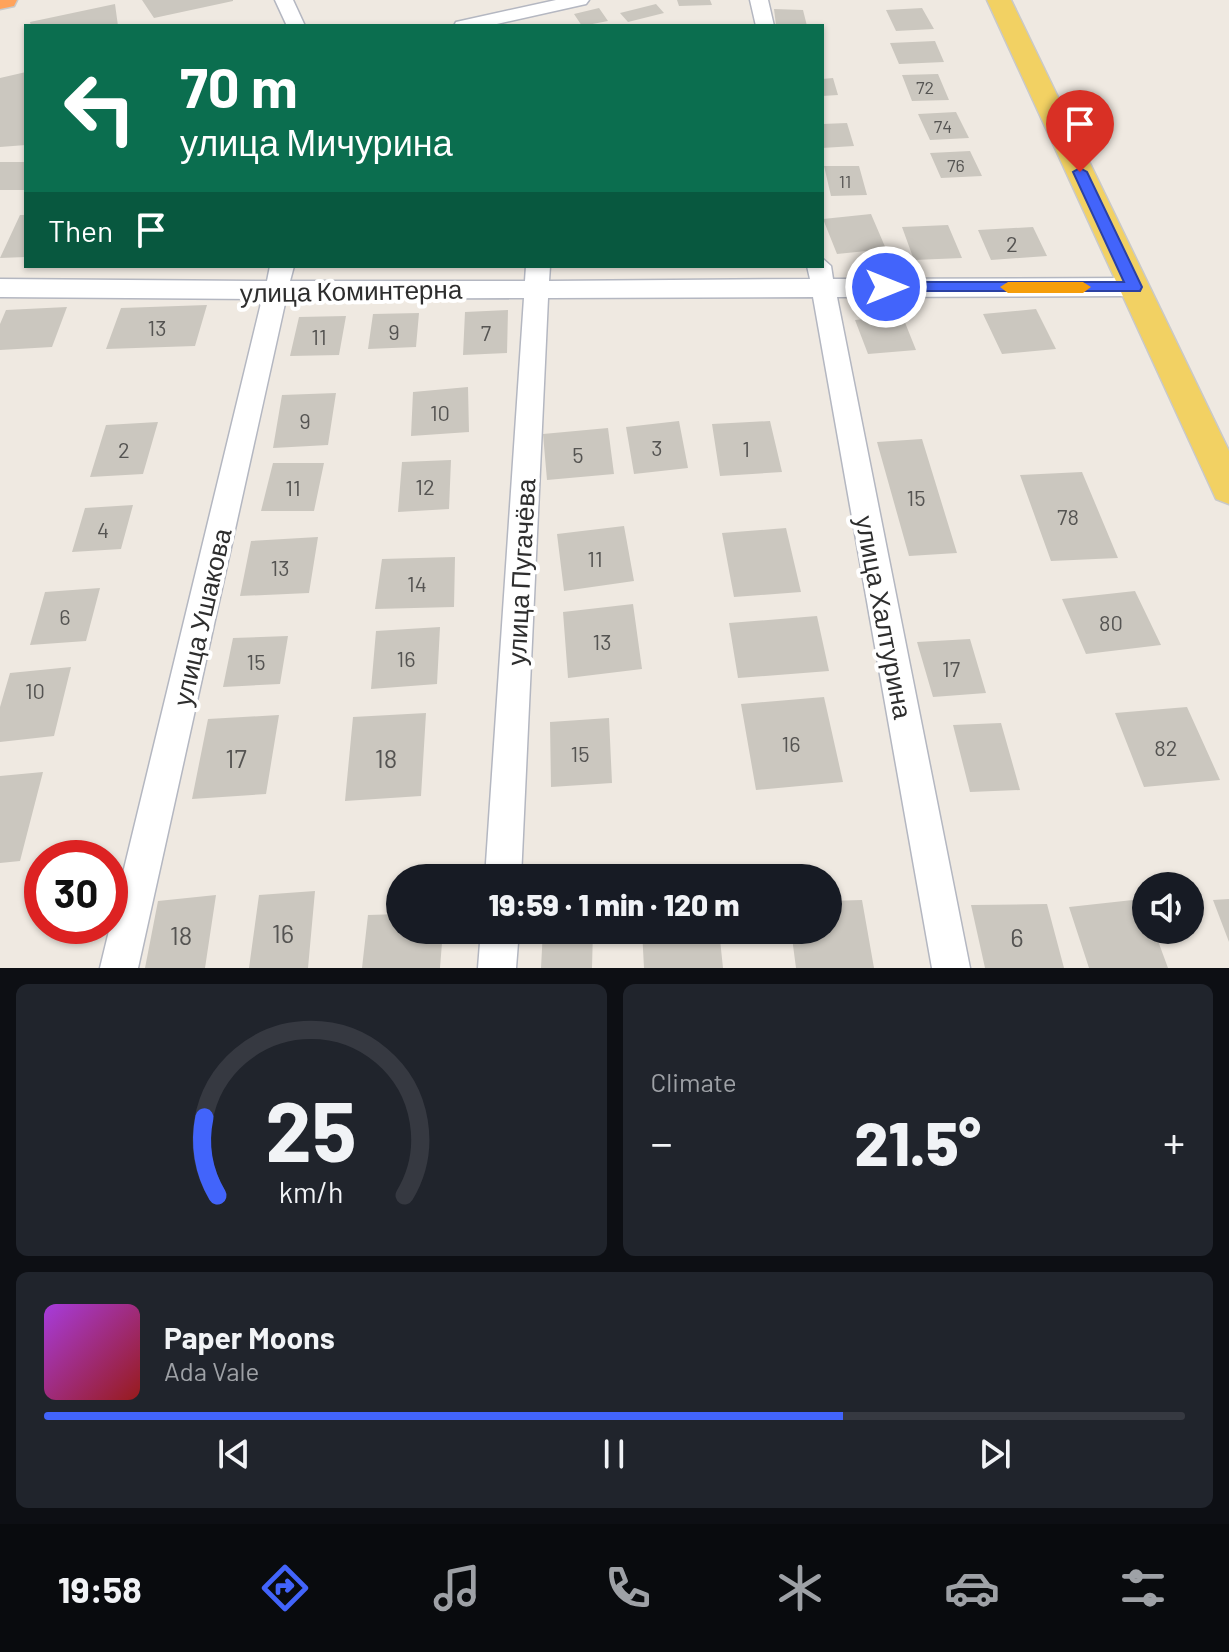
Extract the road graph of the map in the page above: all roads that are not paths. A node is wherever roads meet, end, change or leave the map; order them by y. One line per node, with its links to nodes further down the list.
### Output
1 (284, 0): 6 (street)
2 (580, 0): 5 (street)
3 (759, 0): 9 (street)
4 (999, 0): 13 (main road)
5 (555, 6): 7 (street); 8 (street)
6 (295, 24)
7 (472, 24)
8 (554, 24)
9 (765, 24)
10 (538, 277): 11 (street, улица Коминтерна); 12 (street, улица Коминтерна); 16 (street, улица Пугачёва)
11 (822, 277): 13 (street, улица Коминтерна); 20 (street, улица Халтурина)
12 (280, 279): 14 (street, улица Коминтерна); 18 (street, улица Ушакова)
13 (1134, 287): 15 (main road)
14 (0, 288)
15 (1229, 488)
16 (504, 864)
17 (499, 944): 19 (street)
18 (119, 968)
19 (497, 968)
20 (951, 968)

